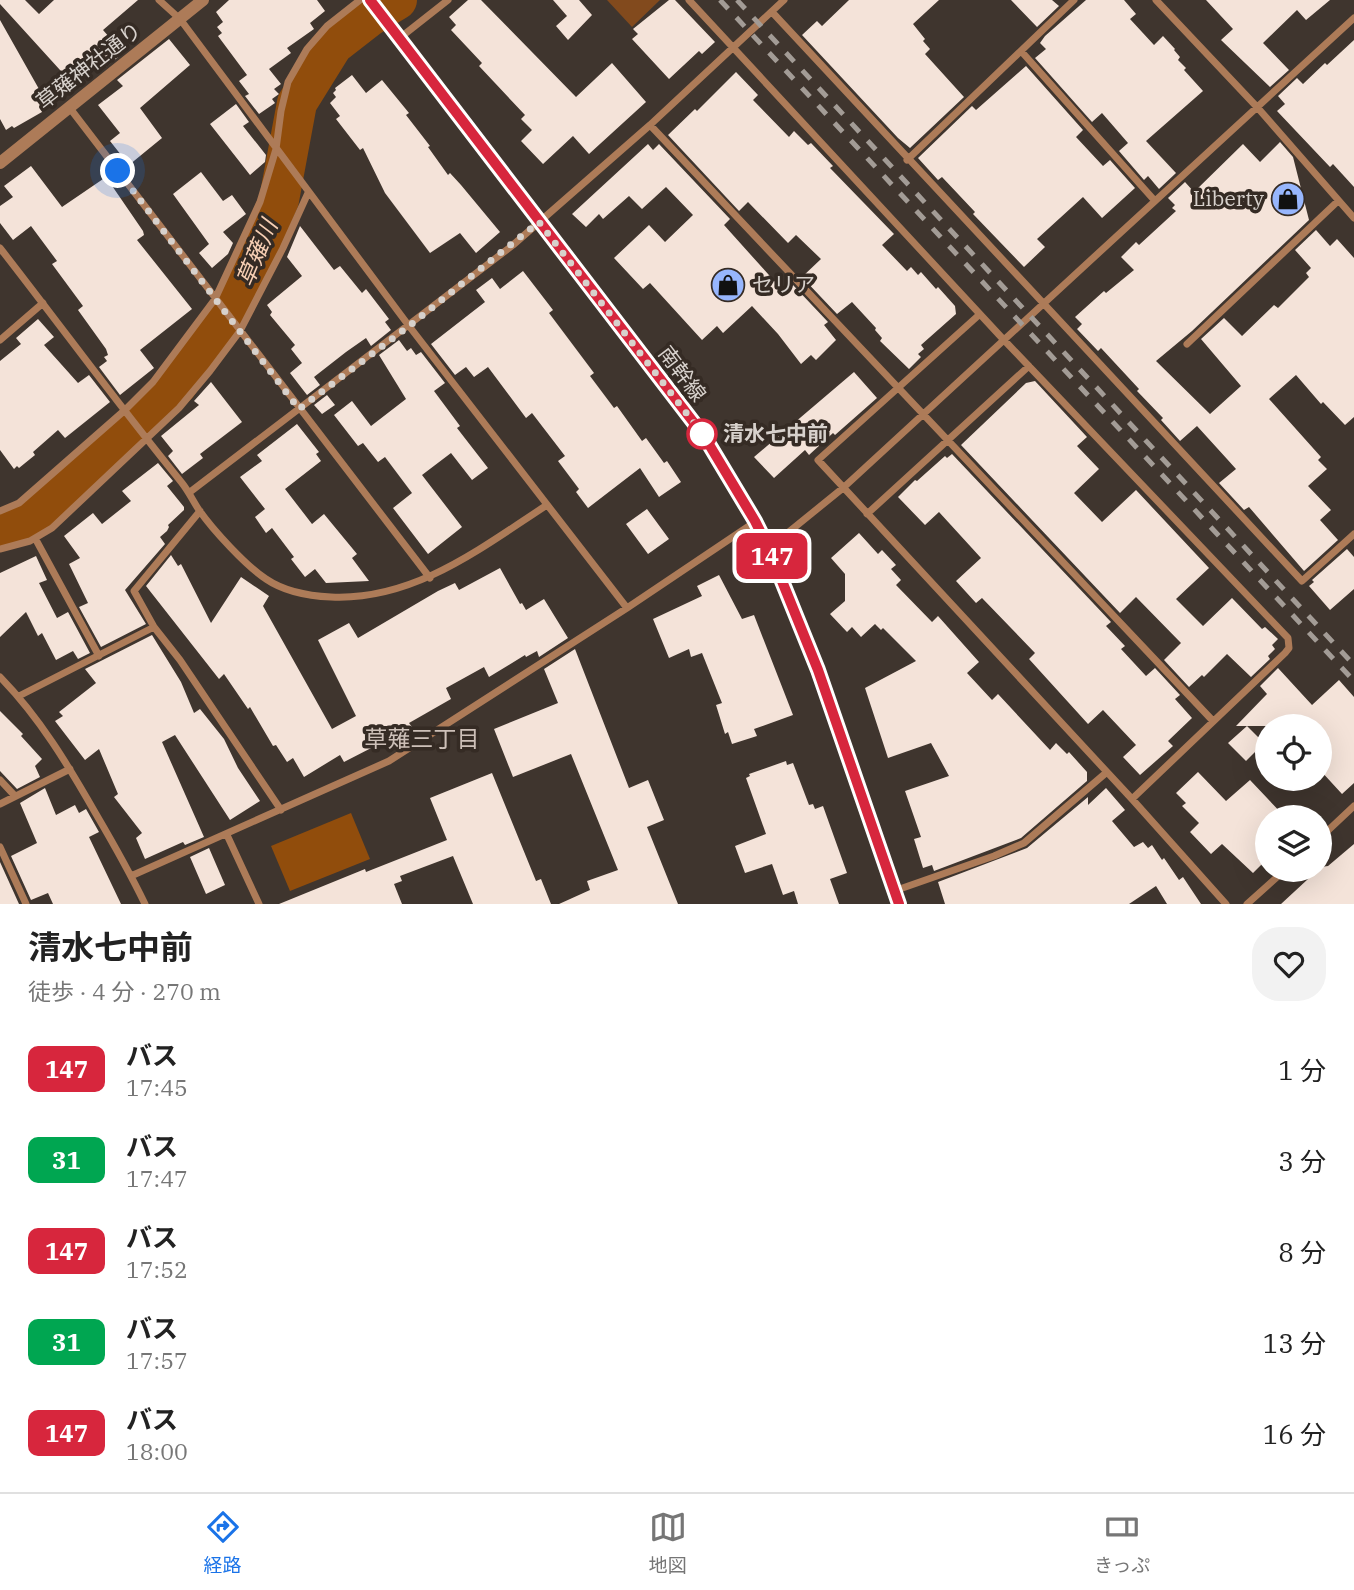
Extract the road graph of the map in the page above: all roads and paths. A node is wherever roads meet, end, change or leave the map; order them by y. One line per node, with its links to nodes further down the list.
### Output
1 (159, 0): 12 (street)
2 (203, 0): 12 (street, 草薙神社通り)
3 (360, 0): 19 (street)
4 (370, 0): 13 (main road, 南幹線)
5 (448, 0): 13 (street)
6 (689, 0): 14 (street)
7 (783, 0): 10 (street)
8 (1074, 0): 15 (street)
9 (1156, 0): 17 (street)
10 (772, 12): 14 (street); 20 (street)
11 (1354, 18): 17 (street)
12 (180, 19): 16 (street, 草薙神社通り); 19 (street)
13 (401, 37): 26 (main road, 南幹線)
14 (733, 48): 18 (street); 31 (street)
15 (1021, 51): 20 (street); 23 (street)
16 (69, 107): 21 (street, 草薙神社通り); 28 (street)
17 (1256, 107): 23 (street); 24 (street)
18 (650, 125): 26 (street); 38 (street)
19 (276, 149): 22 (street); 28 (street)
20 (907, 160): 30 (street)
21 (0, 163)
22 (308, 192): 32 (street); 33 (street)
23 (1155, 201): 30 (street)
24 (1338, 201): 25 (street); 36 (street)
25 (1354, 218)
26 (539, 222): 32 (street); 50 (main road, 南幹線)
27 (0, 247): 29 (street)
28 (215, 299): 33 (street); 40 (street)
29 (43, 303): 35 (street); 40 (street)
30 (1043, 304): 34 (street); 51 (street)
31 (980, 314): 34 (street); 38 (street)
32 (409, 326): 39 (street); 46 (street)
33 (240, 331): 39 (street); 42 (street)
34 (1003, 339): 37 (street); 41 (street)
35 (0, 340)
36 (1187, 344)
37 (1029, 366): 43 (street); 61 (street)
38 (899, 388): 41 (street); 44 (street)
39 (299, 409): 45 (street); 55 (street)
40 (125, 410): 42 (street); 47 (street)
41 (923, 414): 43 (street); 44 (street)
42 (147, 440): 45 (street); 52 (street)
43 (948, 440): 49 (street); 61 (street)
44 (843, 488): 49 (street); 53 (street)
45 (190, 492): 48 (street)
46 (547, 505): 55 (street); 56 (street)
47 (0, 511)
48 (200, 511): 55 (street); 57 (street)
49 (867, 514): 63 (street)
50 (755, 521): 53 (main road, 南幹線); 56 (street)
51 (1354, 534)
52 (35, 538): 54 (street); 58 (street)
53 (769, 549): 75 (main road, 南幹線)
54 (0, 550)
55 (429, 578)
56 (627, 608): 69 (street)
57 (154, 627): 58 (street); 69 (street)
58 (99, 656): 60 (street)
59 (0, 677): 60 (street)
60 (19, 696): 62 (street)
61 (1213, 722): 66 (street)
62 (71, 769): 65 (street); 73 (street)
63 (1107, 772): 66 (street); 75 (street)
64 (0, 780): 65 (street)
65 (15, 796): 67 (street)
66 (1132, 799): 79 (street)
67 (0, 804)
68 (1354, 806): 70 (street)
69 (281, 810): 71 (street)
70 (1332, 827)
71 (227, 835): 73 (street); 78 (street)
72 (0, 848): 76 (street)
73 (131, 876): 77 (street)
74 (1272, 882): 80 (street)
75 (896, 898)
76 (26, 904)
77 (145, 904)
78 (259, 904)
79 (1226, 904)
80 (1247, 904)

